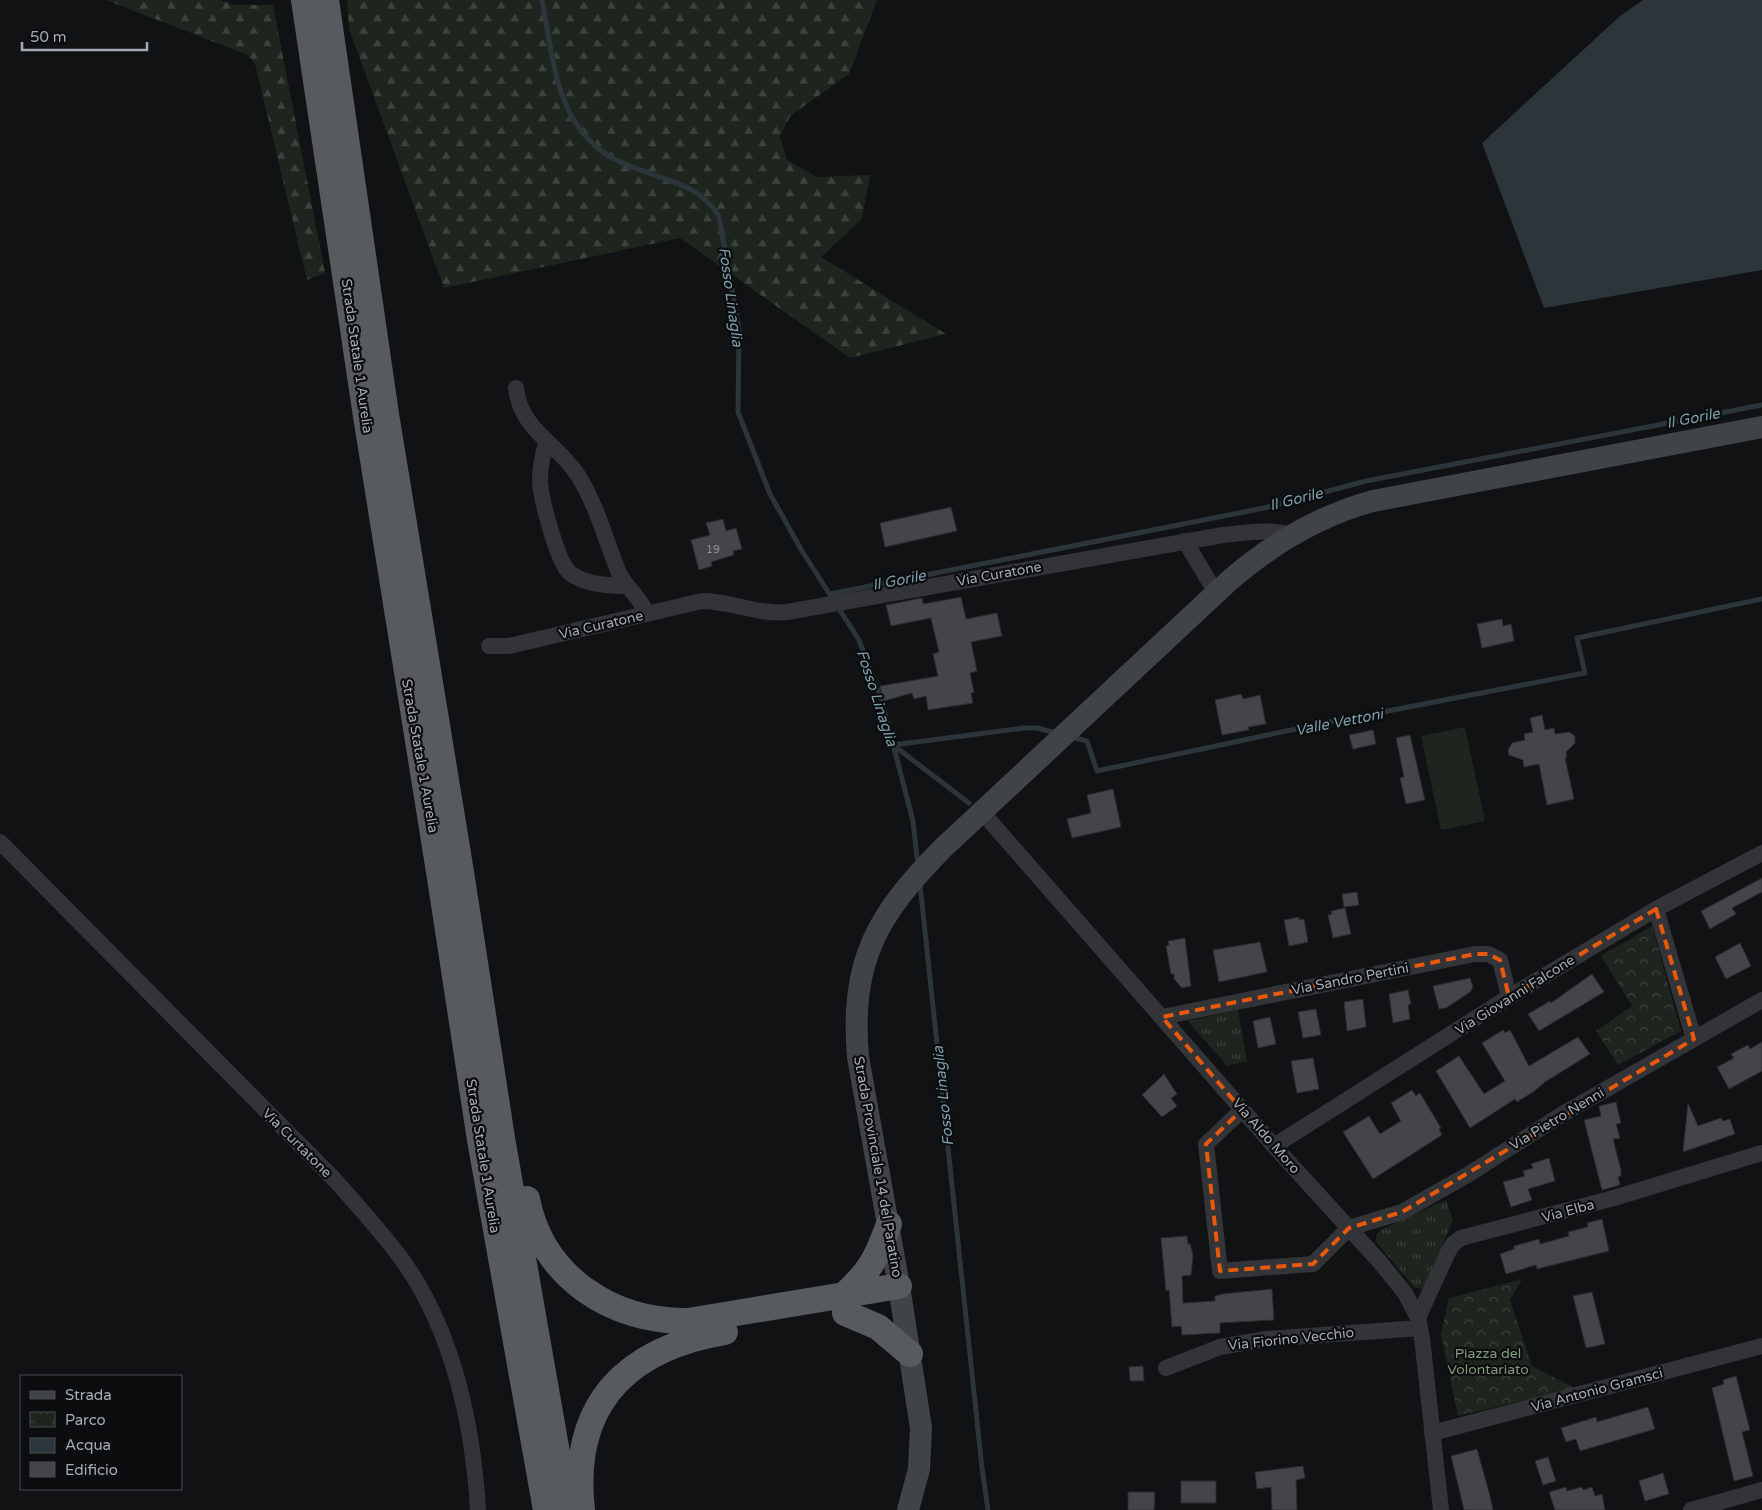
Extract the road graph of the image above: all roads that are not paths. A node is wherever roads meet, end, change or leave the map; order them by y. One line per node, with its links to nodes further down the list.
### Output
1 (304, 0): 3 (highway, Strada Statale 1 Aurelia)
2 (326, 0): 3 (highway, Strada Statale 1 Aurelia)
3 (333, 117): 22 (highway, Strada Statale 1 Aurelia); 36 (highway, Strada Statale 1 Aurelia)
4 (516, 388): 6 (street)
5 (1762, 427): 7 (main road, Strada Provinciale 14 del Paratino)
6 (546, 442): 9 (street); 9 (street)
7 (1291, 535): 8 (street, Via Curatone); 10 (main road, Strada Provinciale 14 del Paratino)
8 (1185, 541): 10 (street); 11 (street, Via Curatone)
9 (627, 586): 11 (street)
10 (1216, 594): 13 (main road, Strada Provinciale 14 del Paratino)
11 (647, 614): 12 (street, Via Curatone)
12 (488, 646)
13 (982, 812): 19 (street, Via Aldo Moro); 25 (main road, Strada Provinciale 14 del Paratino)
14 (0, 842): 35 (street, Via Curtatone)
15 (1762, 853): 16 (street, Via Giovanni Falcone)
16 (1656, 909): 17 (street, Via Giovanni Falcone); 20 (street)
17 (1509, 997): 19 (street, Via Sandro Pertini); 23 (street, Via Giovanni Falcone)
18 (1762, 1000): 20 (street, Via Pietro Nenni)
19 (1162, 1017): 21 (street, Via Aldo Moro)
20 (1694, 1039): 26 (street, Via Pietro Nenni)
21 (1242, 1110): 23 (street, Via Aldo Moro); 26 (street)
22 (502, 1138): 28 (highway); 37 (highway, Strada Statale 1 Aurelia)
23 (1274, 1146): 26 (street, Via Aldo Moro)
24 (1762, 1153): 29 (street, Via Elba)
25 (889, 1224): 27 (main road, Strada Provinciale 14 del Paratino); 28 (highway)
26 (1349, 1228): 29 (street, Via Aldo Moro)
27 (901, 1295): 28 (highway); 31 (main road, Strada Provinciale 14 del Paratino)
28 (844, 1304): 31 (highway); 38 (highway)
29 (1419, 1323): 32 (street, Via Fiorino Vecchio); 33 (street, Via Aldo Moro)
30 (1762, 1346): 33 (street, Via Antonio Gramsci)
31 (910, 1354): 39 (main road, Strada Provinciale 14 del Paratino)
32 (1166, 1368)
33 (1432, 1433): 40 (street, Via Aldo Moro)
34 (1762, 1490): 41 (street)
35 (478, 1510)
36 (546, 1510)
37 (567, 1510)
38 (582, 1510)
39 (908, 1510)
40 (1441, 1510)
41 (1691, 1510)

